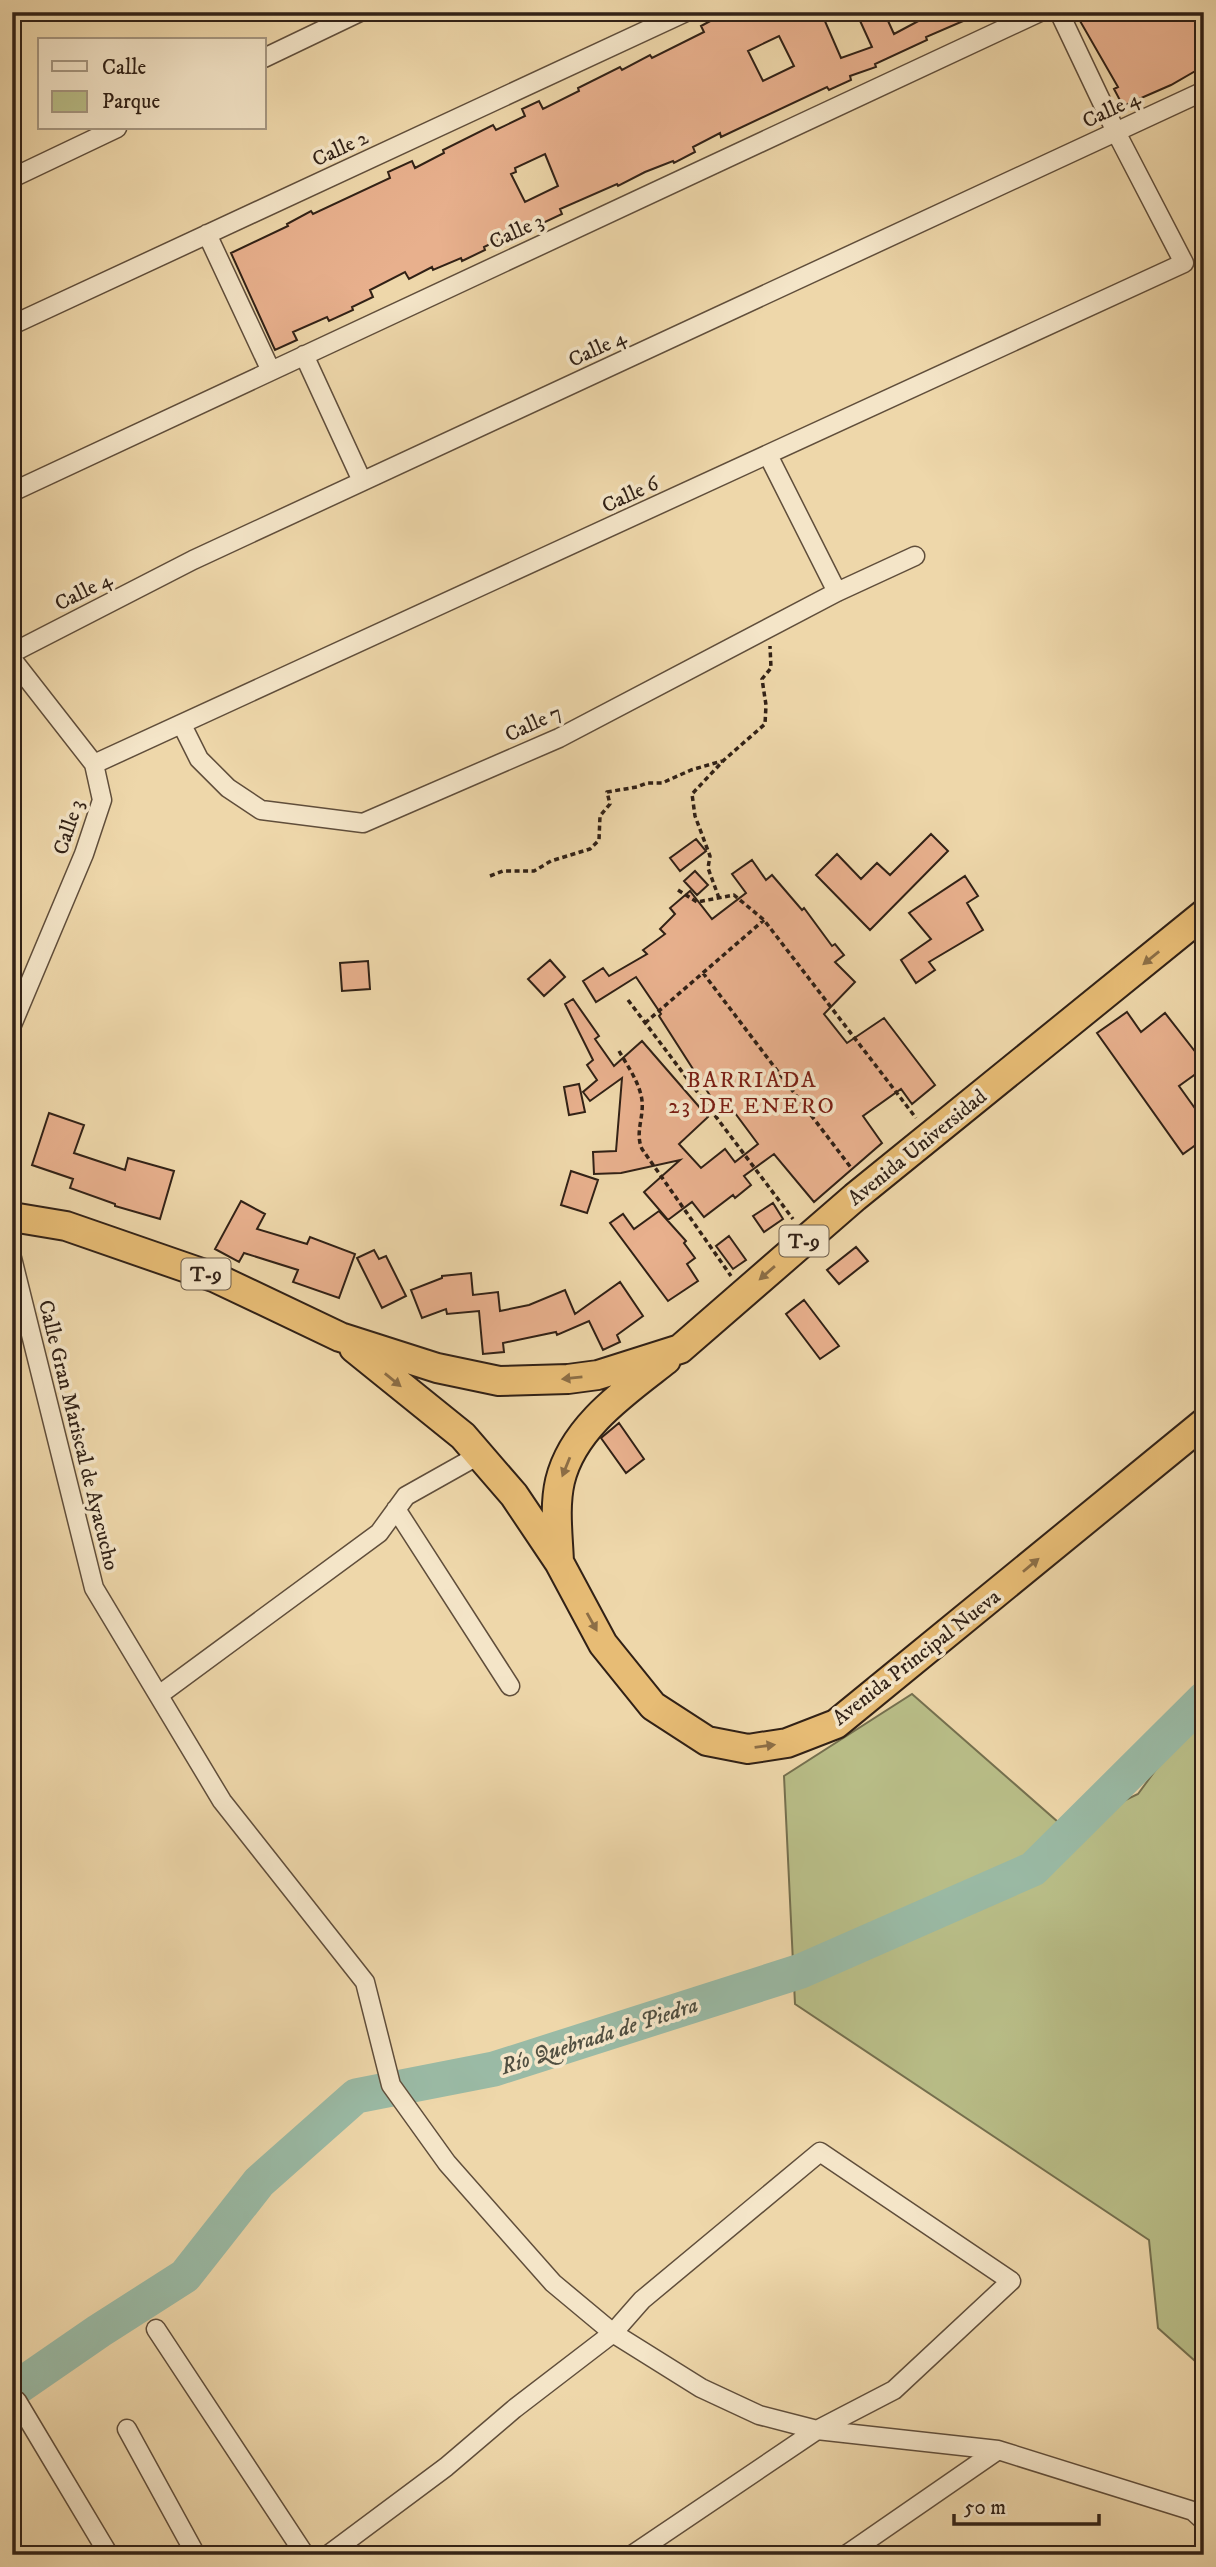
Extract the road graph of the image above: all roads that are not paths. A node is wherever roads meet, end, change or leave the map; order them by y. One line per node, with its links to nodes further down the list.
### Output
1 (360, 12): 5 (street)
2 (686, 12): 10 (street, Calle 2)
3 (1040, 12): 12 (street, Calle 3)
4 (1059, 12): 8 (street)
5 (266, 57)
6 (1204, 91): 8 (street, Calle 4)
7 (113, 130): 9 (street)
8 (1116, 132): 14 (street, Calle 6); 15 (street, Calle 4)
9 (12, 178)
10 (207, 234): 11 (street, Calle 2); 13 (street)
11 (12, 325)
12 (304, 355): 13 (street, Calle 3); 15 (street)
13 (271, 371): 16 (street, Calle 3)
14 (768, 456): 18 (street); 21 (street, Calle 6)
15 (362, 481): 19 (street, Calle 4)
16 (12, 492)
17 (915, 556): 18 (street, Calle 7)
18 (837, 592): 21 (street, Calle 7)
19 (12, 653)
20 (12, 659): 22 (street, Calle 3)
21 (183, 725): 22 (street, Calle 6)
22 (94, 764): 24 (street, Calle 3)
23 (1204, 915): 28 (highway, Avenida Universidad / T-9, one-way to 28)
24 (12, 1026)
25 (12, 1217): 27 (highway, T-9)
26 (12, 1258): 34 (street, Calle Gran Mariscal de Ayacucho)
27 (340, 1337): 28 (highway, Avenida Universidad / T-9, one-way to 27); 30 (highway, Avenida Principal Nueva / T-9, one-way to 30)
28 (680, 1349): 32 (highway, T-9, one-way to 32)
29 (1204, 1423): 32 (highway, Avenida Principal Nueva / T-9, one-way to 29)
30 (479, 1455): 31 (street); 32 (highway, Avenida Principal Nueva / T-9)
31 (396, 1509): 33 (street); 34 (street)
32 (559, 1563)
33 (510, 1686)
34 (159, 1695): 36 (street, Calle Gran Mariscal de Ayacucho)
35 (156, 2329): 44 (street)
36 (613, 2333): 39 (street, Calle Gran Mariscal de Ayacucho); 39 (street); 45 (street)
37 (17, 2401): 42 (street)
38 (127, 2429): 43 (street)
39 (817, 2430): 40 (street, Calle Gran Mariscal de Ayacucho); 46 (street)
40 (998, 2450): 41 (street, Calle Gran Mariscal de Ayacucho); 47 (street)
41 (1204, 2521)
42 (109, 2555)
43 (196, 2555)
44 (305, 2555)
45 (328, 2555)
46 (632, 2555)
47 (846, 2555)

